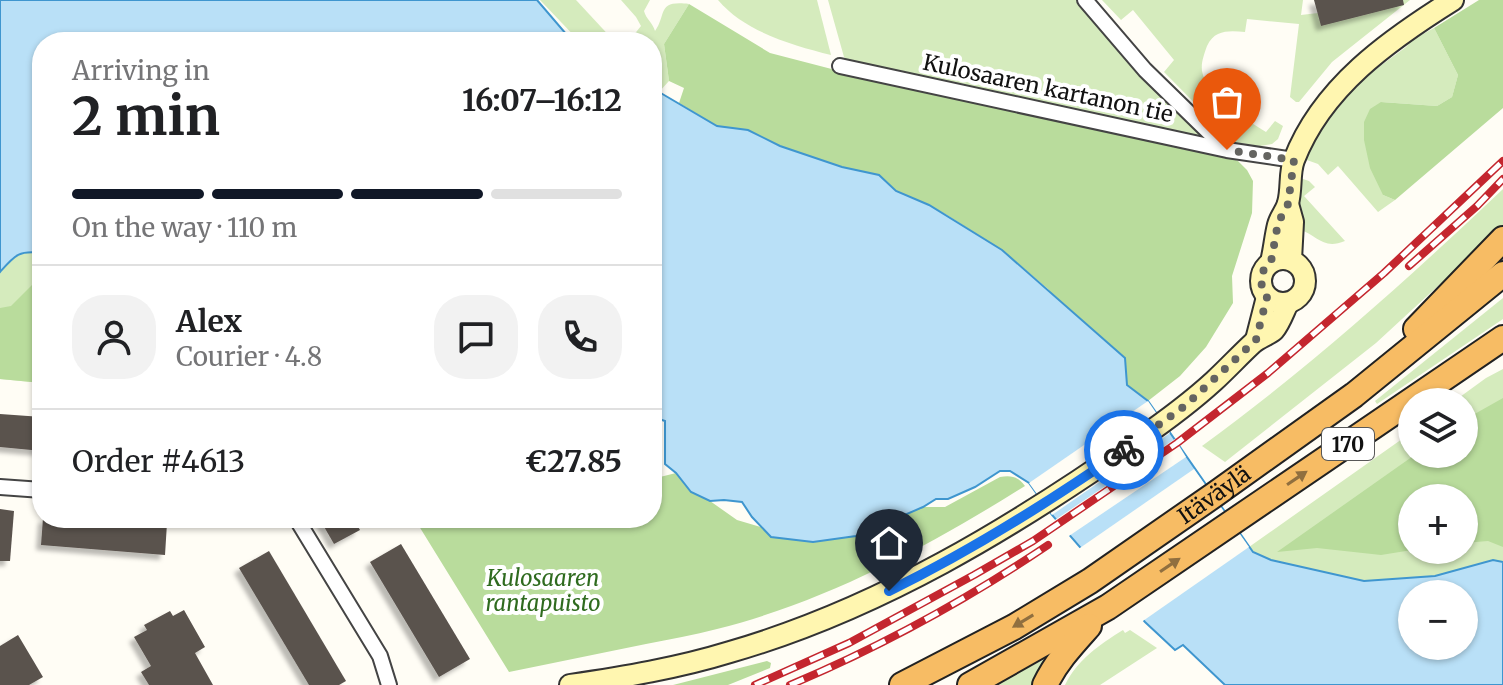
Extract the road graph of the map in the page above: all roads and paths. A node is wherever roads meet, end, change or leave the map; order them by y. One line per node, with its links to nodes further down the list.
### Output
1 (1085, 0): 4 (street)
2 (1453, 0): 5 (main road)
3 (840, 66): 4 (street, Kulosaaren kartanon tie)
4 (1227, 150): 5 (street, Kulosaaren kartanon tie)
5 (1294, 160): 7 (main road)
6 (1503, 239): 15 (highway)
7 (1281, 261): 9 (main road); 10 (main road)
8 (1503, 274): 15 (highway, Itäväylä / 170)
9 (1267, 297): 10 (main road); 12 (main road)
10 (1288, 303): 12 (main road)
11 (1503, 338): 14 (highway, Itäväylä / 170)
12 (1256, 340): 21 (main road)
13 (1503, 347): 14 (highway)
14 (1463, 365): 19 (highway, Itäväylä / 170, one-way to 14)
15 (1354, 395): 22 (highway, Itäväylä / 170, one-way to 22)
16 (0, 487): 17 (street)
17 (32, 489)
18 (302, 528): 20 (street)
19 (1108, 607): 23 (highway, Itäväylä / 170); 24 (highway)
20 (389, 685)
21 (570, 685)
22 (902, 685)
23 (970, 685)
24 (1045, 685)

